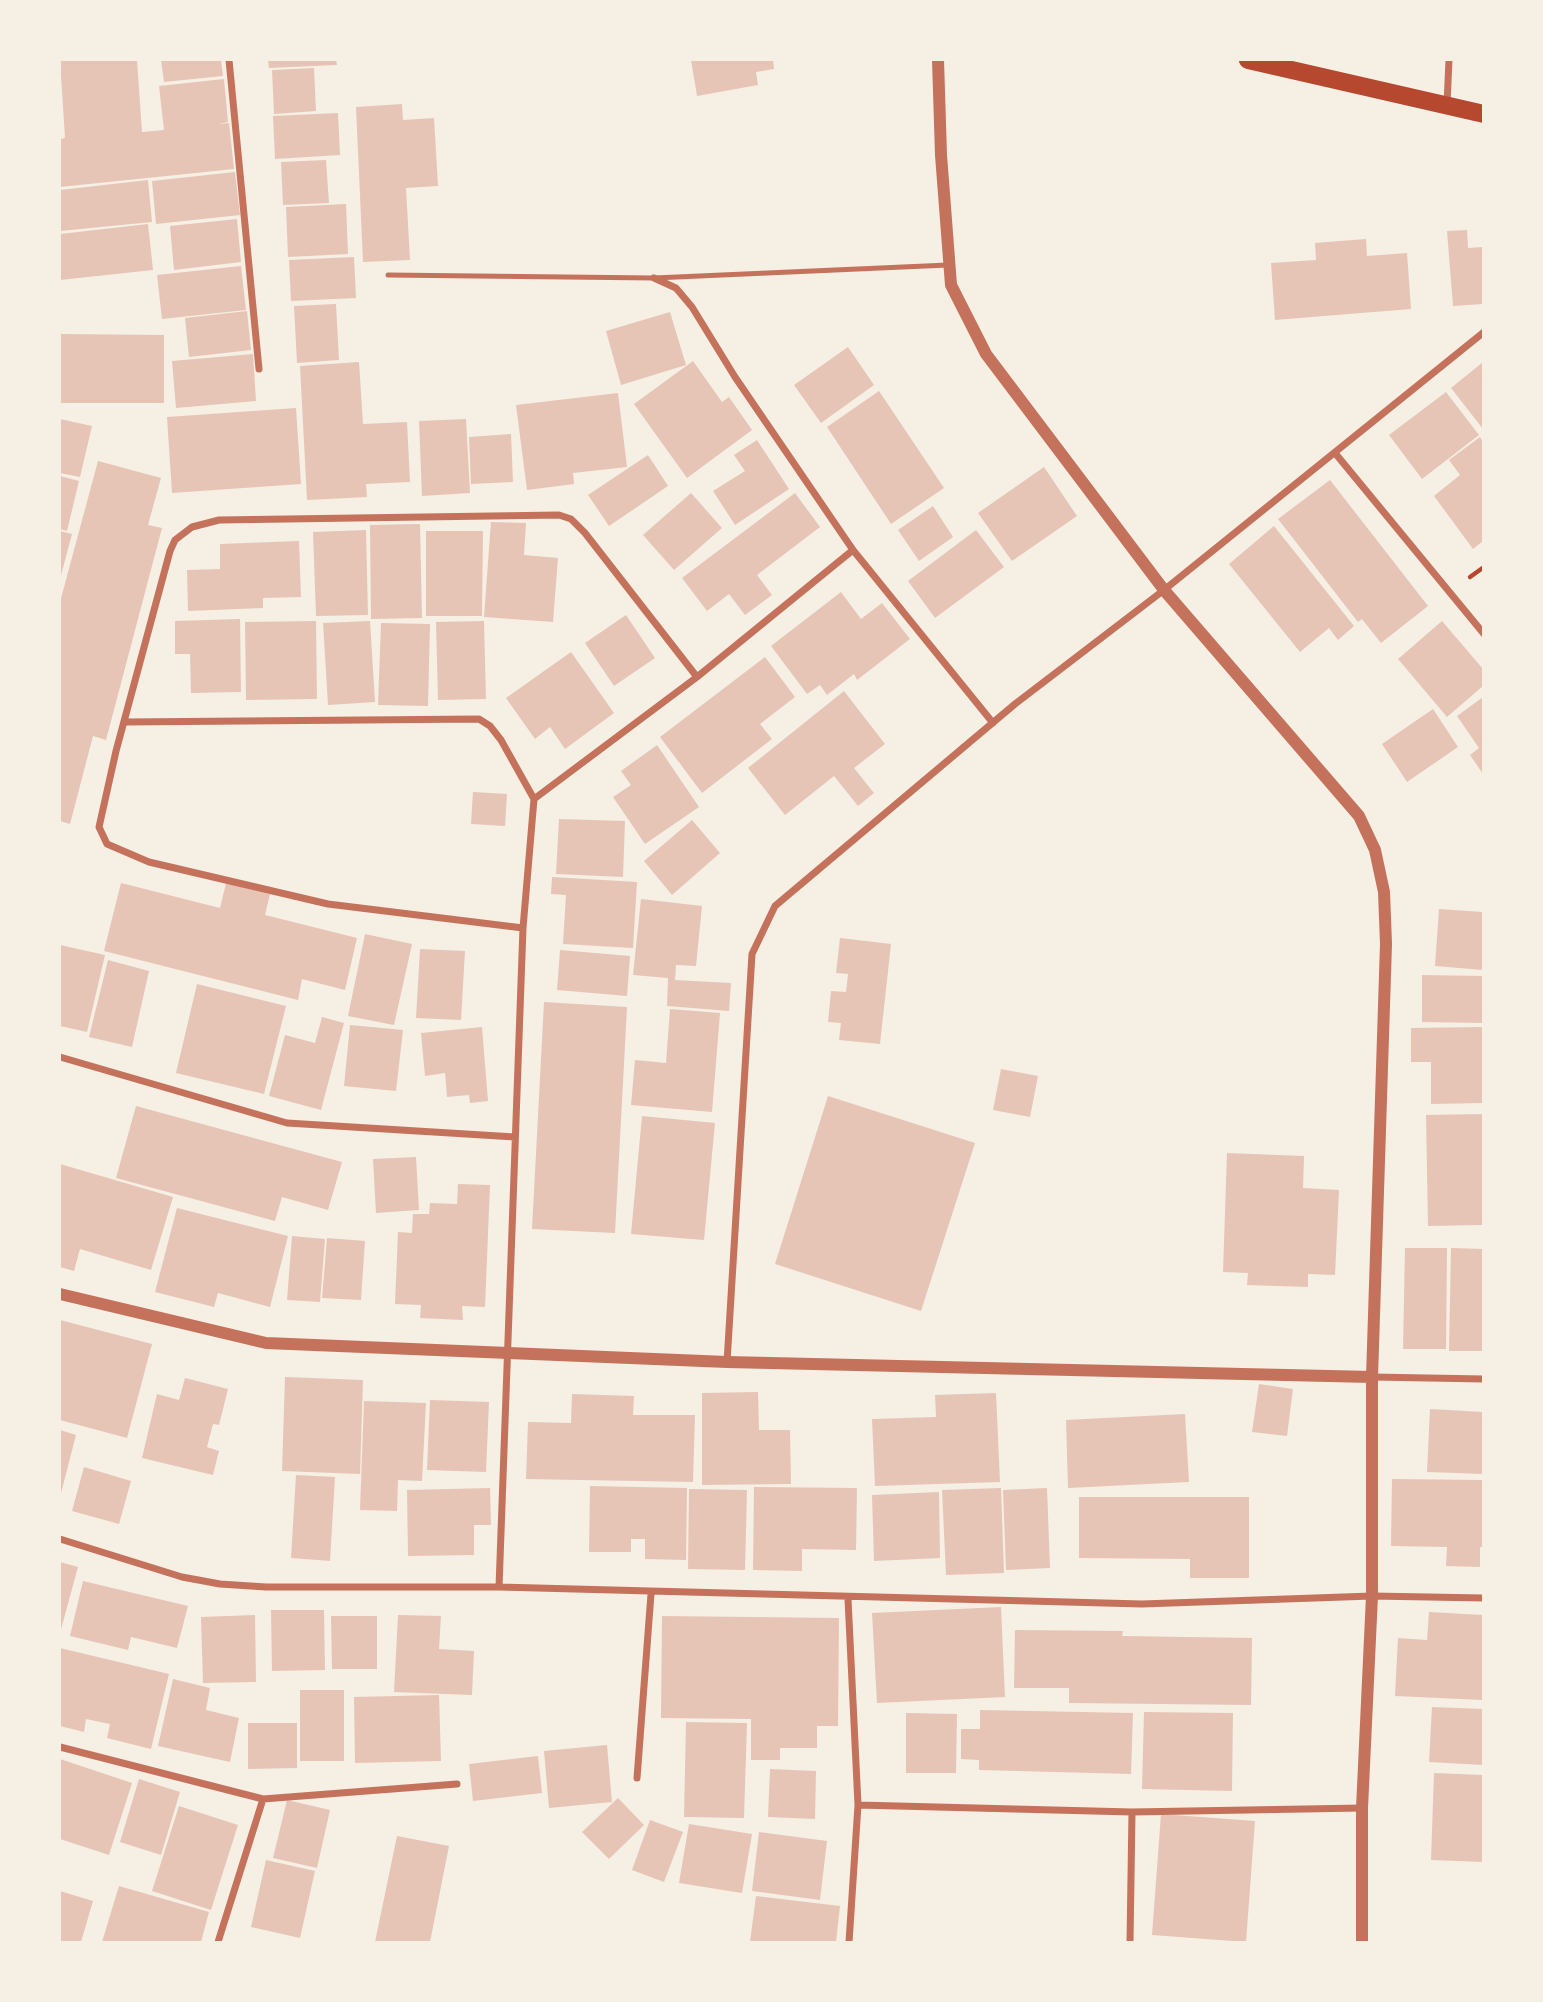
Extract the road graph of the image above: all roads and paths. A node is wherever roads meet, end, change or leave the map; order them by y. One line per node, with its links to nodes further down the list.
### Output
1 (229, 60): 11 (street)
2 (938, 60): 7 (street)
3 (1248, 60): 5 (main road)
4 (1449, 60): 5 (street)
5 (1447, 107): 6 (main road)
6 (1483, 114)
7 (949, 265): 9 (lane); 14 (street)
8 (388, 275): 9 (lane)
9 (654, 278): 13 (street)
10 (1483, 332): 12 (street)
11 (259, 369)
12 (1335, 453): 14 (street); 15 (street)
13 (853, 550): 16 (street); 18 (street)
14 (1164, 590): 18 (street); 26 (street)
15 (1483, 634)
16 (697, 677): 17 (street); 19 (street)
17 (126, 722): 19 (street); 20 (street)
18 (993, 723): 25 (street)
19 (534, 799): 20 (street)
20 (523, 928): 22 (street)
21 (60, 1057): 22 (street)
22 (515, 1137): 24 (street)
23 (60, 1294): 24 (street)
24 (506, 1353): 25 (street); 29 (street)
25 (727, 1362): 26 (street)
26 (1372, 1377): 27 (street); 31 (street)
27 (1483, 1379)
28 (60, 1539): 29 (street)
29 (499, 1587): 30 (street)
30 (651, 1594): 33 (street); 35 (street)
31 (1372, 1596): 32 (street); 33 (street); 39 (street)
32 (1483, 1598)
33 (848, 1599): 38 (street)
34 (60, 1746): 37 (street)
35 (637, 1777)
36 (457, 1784): 37 (street)
37 (263, 1799): 41 (street)
38 (858, 1805): 40 (street); 42 (street)
39 (1362, 1808): 40 (street); 44 (street)
40 (1132, 1812): 43 (street)
41 (218, 1942)
42 (849, 1942)
43 (1130, 1942)
44 (1362, 1942)

